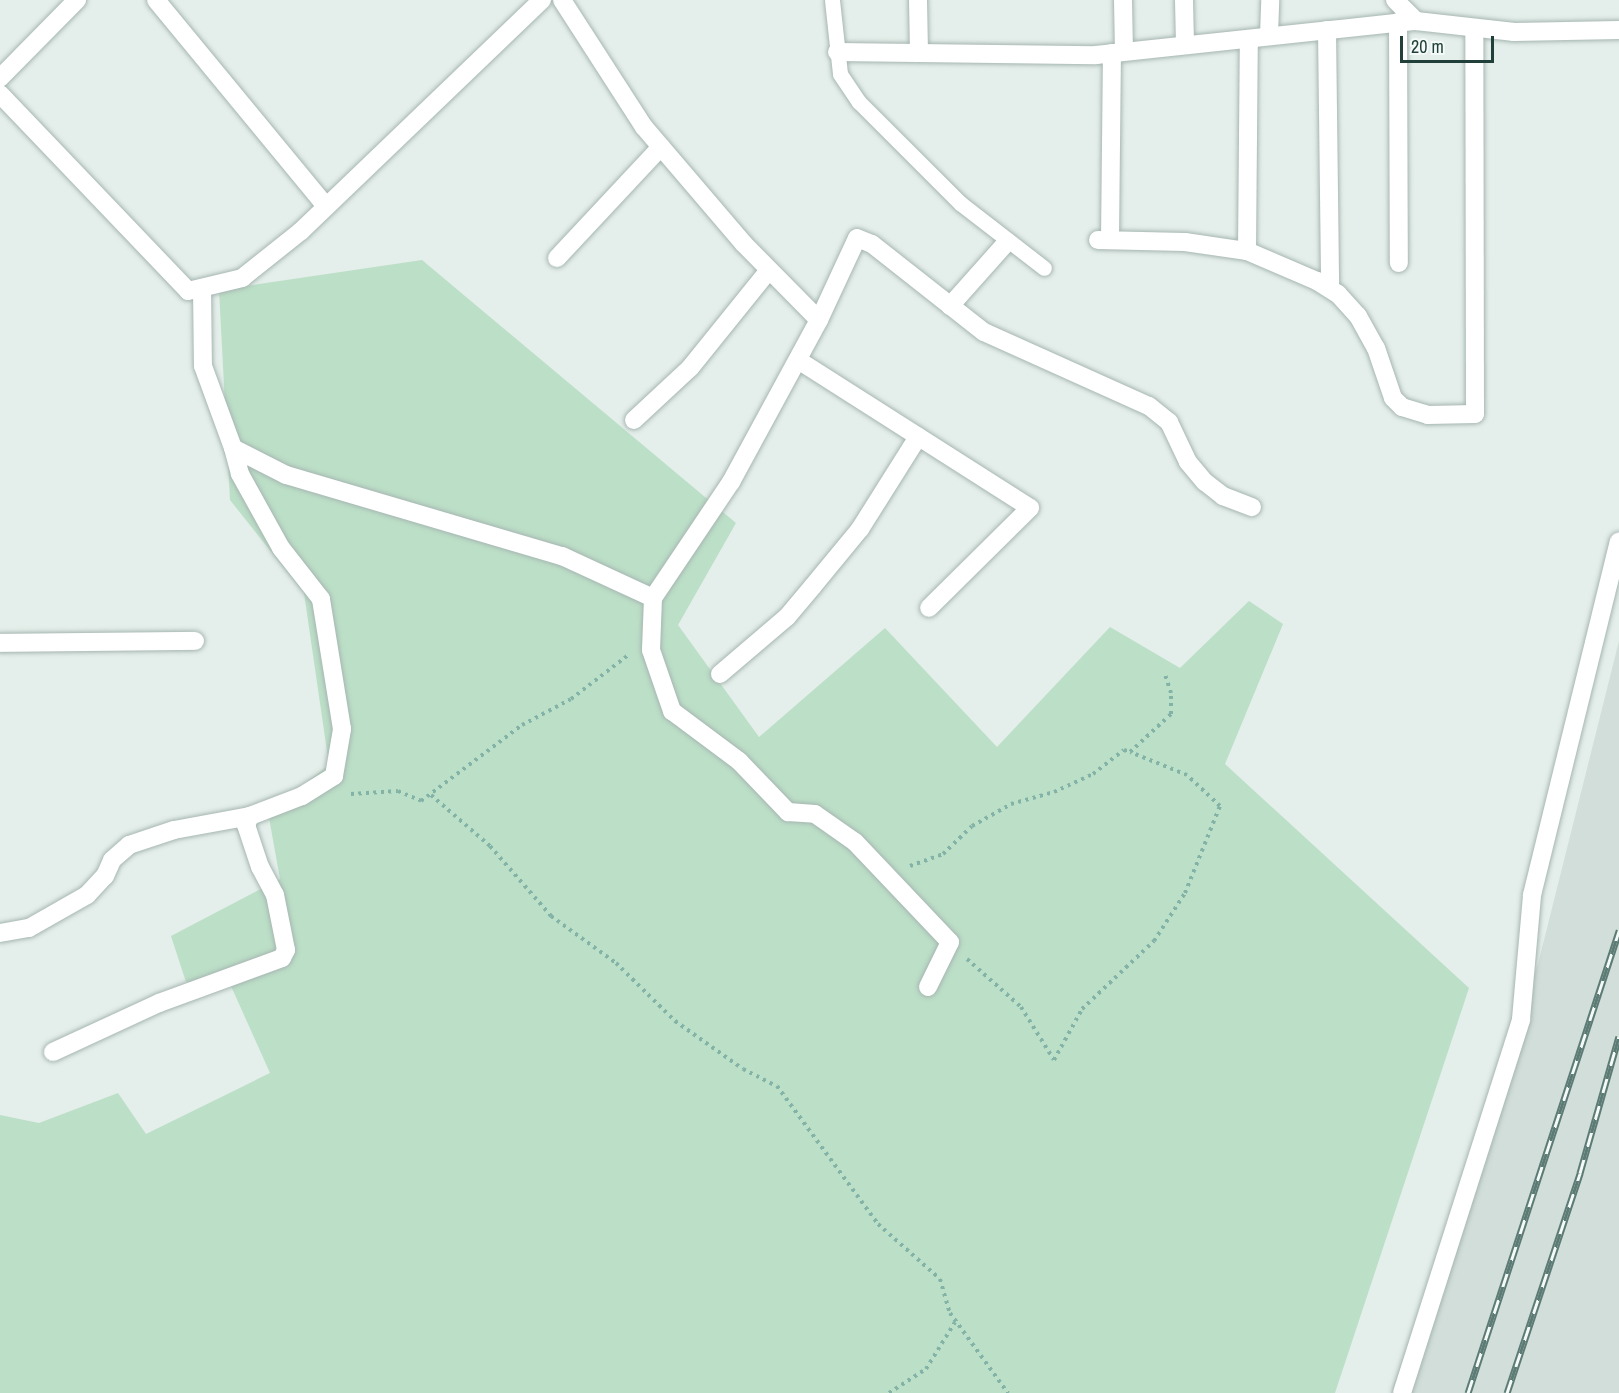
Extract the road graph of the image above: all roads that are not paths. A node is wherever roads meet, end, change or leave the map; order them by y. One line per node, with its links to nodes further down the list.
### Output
1 (77, 0): 21 (street)
2 (156, 0): 24 (street)
3 (542, 0): 24 (street)
4 (561, 0): 23 (street)
5 (832, 0): 18 (lane)
6 (918, 0): 19 (street)
7 (1123, 0): 20 (street)
8 (1184, 0): 17 (street)
9 (1270, 0): 15 (street)
10 (1395, 0): 11 (street)
11 (1407, 21): 12 (street); 13 (street); 28 (street)
12 (1474, 28): 14 (street); 32 (street)
13 (1327, 30): 15 (street); 32 (street)
14 (1619, 30)
15 (1269, 36): 16 (street)
16 (1249, 39): 17 (street); 26 (street)
17 (1185, 45): 20 (street)
18 (837, 52): 19 (street); 25 (lane)
19 (919, 52): 20 (street)
20 (1118, 52): 26 (street)
21 (0, 78)
22 (4, 106): 31 (street)
23 (661, 147): 27 (street); 30 (street)
24 (326, 206): 31 (street)
25 (1007, 242): 29 (lane); 33 (street)
26 (1247, 251): 32 (street)
27 (557, 258)
28 (1399, 263)
29 (1044, 268)
30 (769, 270): 34 (street); 36 (street)
31 (202, 288): 38 (street)
32 (1330, 289)
33 (950, 306): 34 (street); 39 (street)
34 (819, 320): 35 (street)
35 (798, 360): 37 (street); 41 (street)
36 (634, 420)
37 (918, 437): 42 (street); 45 (street)
38 (233, 448): 41 (street); 46 (street)
39 (1252, 507)
40 (1619, 542): 50 (street)
41 (653, 598): 48 (street)
42 (929, 608)
43 (195, 641): 44 (street)
44 (0, 643)
45 (720, 674)
46 (250, 816): 47 (street); 49 (street)
47 (0, 933)
48 (928, 987)
49 (52, 1052)
50 (1402, 1393)

